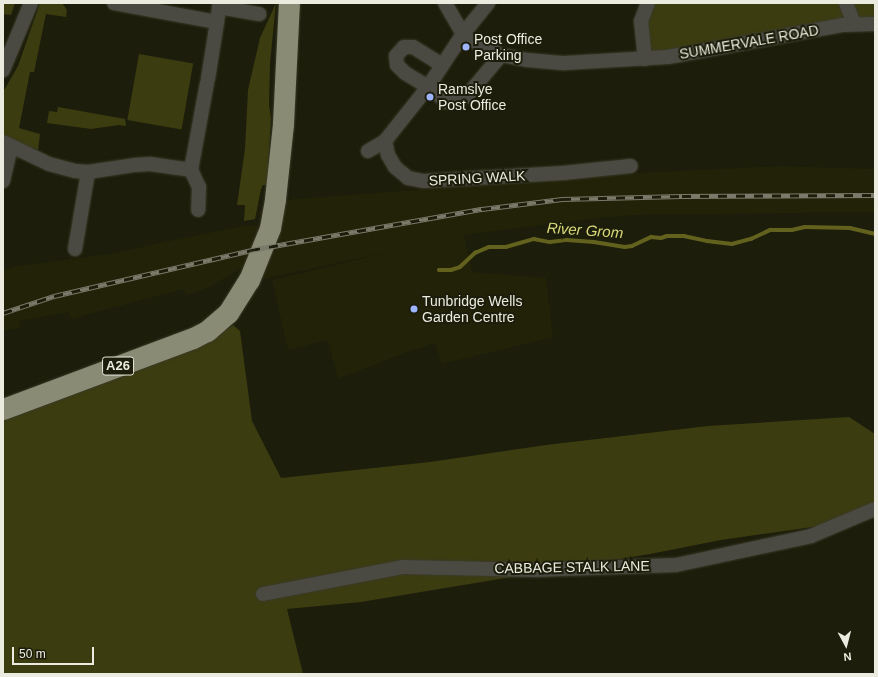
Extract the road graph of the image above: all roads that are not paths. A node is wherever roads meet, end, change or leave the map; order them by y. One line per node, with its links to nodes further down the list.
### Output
1 (30, 3): 16 (street)
2 (114, 3): 9 (street)
3 (289, 3): 27 (highway, A26)
4 (445, 3): 12 (street, SUMMERVALE ROAD)
5 (488, 3): 12 (street)
6 (648, 3): 14 (street)
7 (846, 3): 10 (street)
8 (259, 14): 9 (street)
9 (217, 22): 22 (street)
10 (854, 24): 11 (street, SUMMERVALE ROAD); 14 (street, SUMMERVALE ROAD)
11 (875, 24)
12 (463, 34): 13 (street, SUMMERVALE ROAD); 15 (street)
13 (501, 55): 14 (street, SUMMERVALE ROAD); 17 (street)
14 (645, 59)
15 (442, 65): 17 (street); 17 (street)
16 (3, 70)
17 (428, 87): 18 (street)
18 (385, 142): 20 (street); 21 (street, SPRING WALK)
19 (7, 144): 23 (street); 24 (street)
20 (368, 151)
21 (631, 166)
22 (191, 170): 23 (street); 25 (street)
23 (88, 172): 26 (street)
24 (3, 181)
25 (198, 210)
26 (75, 248)
27 (3, 409)
28 (875, 510): 29 (street, CABBAGE STALK LANE)
29 (263, 594)

